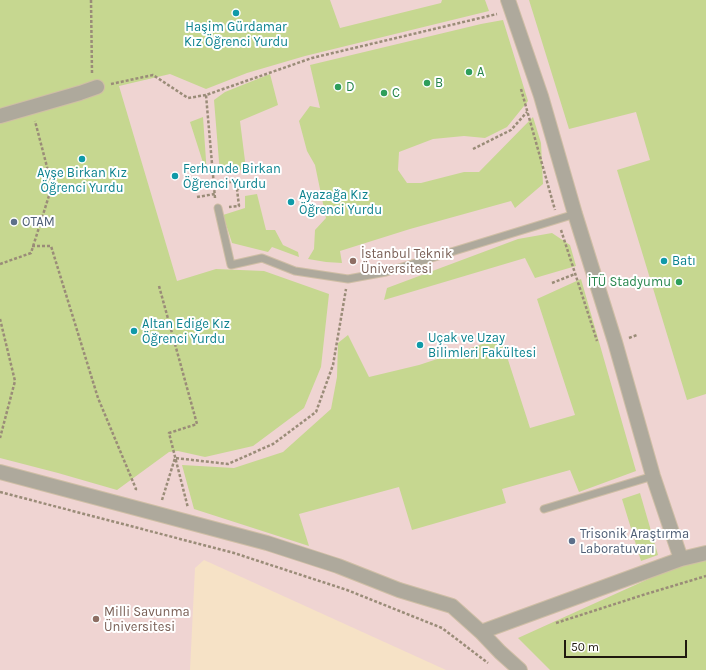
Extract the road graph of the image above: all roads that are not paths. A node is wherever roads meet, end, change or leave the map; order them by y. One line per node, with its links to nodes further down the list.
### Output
1 (508, 0): 5 (street)
2 (97, 87): 3 (street)
3 (0, 116)
4 (218, 208): 5 (lane)
5 (575, 214): 7 (street)
6 (0, 472): 11 (street)
7 (653, 476): 8 (lane); 10 (street)
8 (544, 509)
9 (706, 553): 10 (street)
10 (681, 559): 11 (street)
11 (481, 632): 12 (street)
12 (520, 670)

